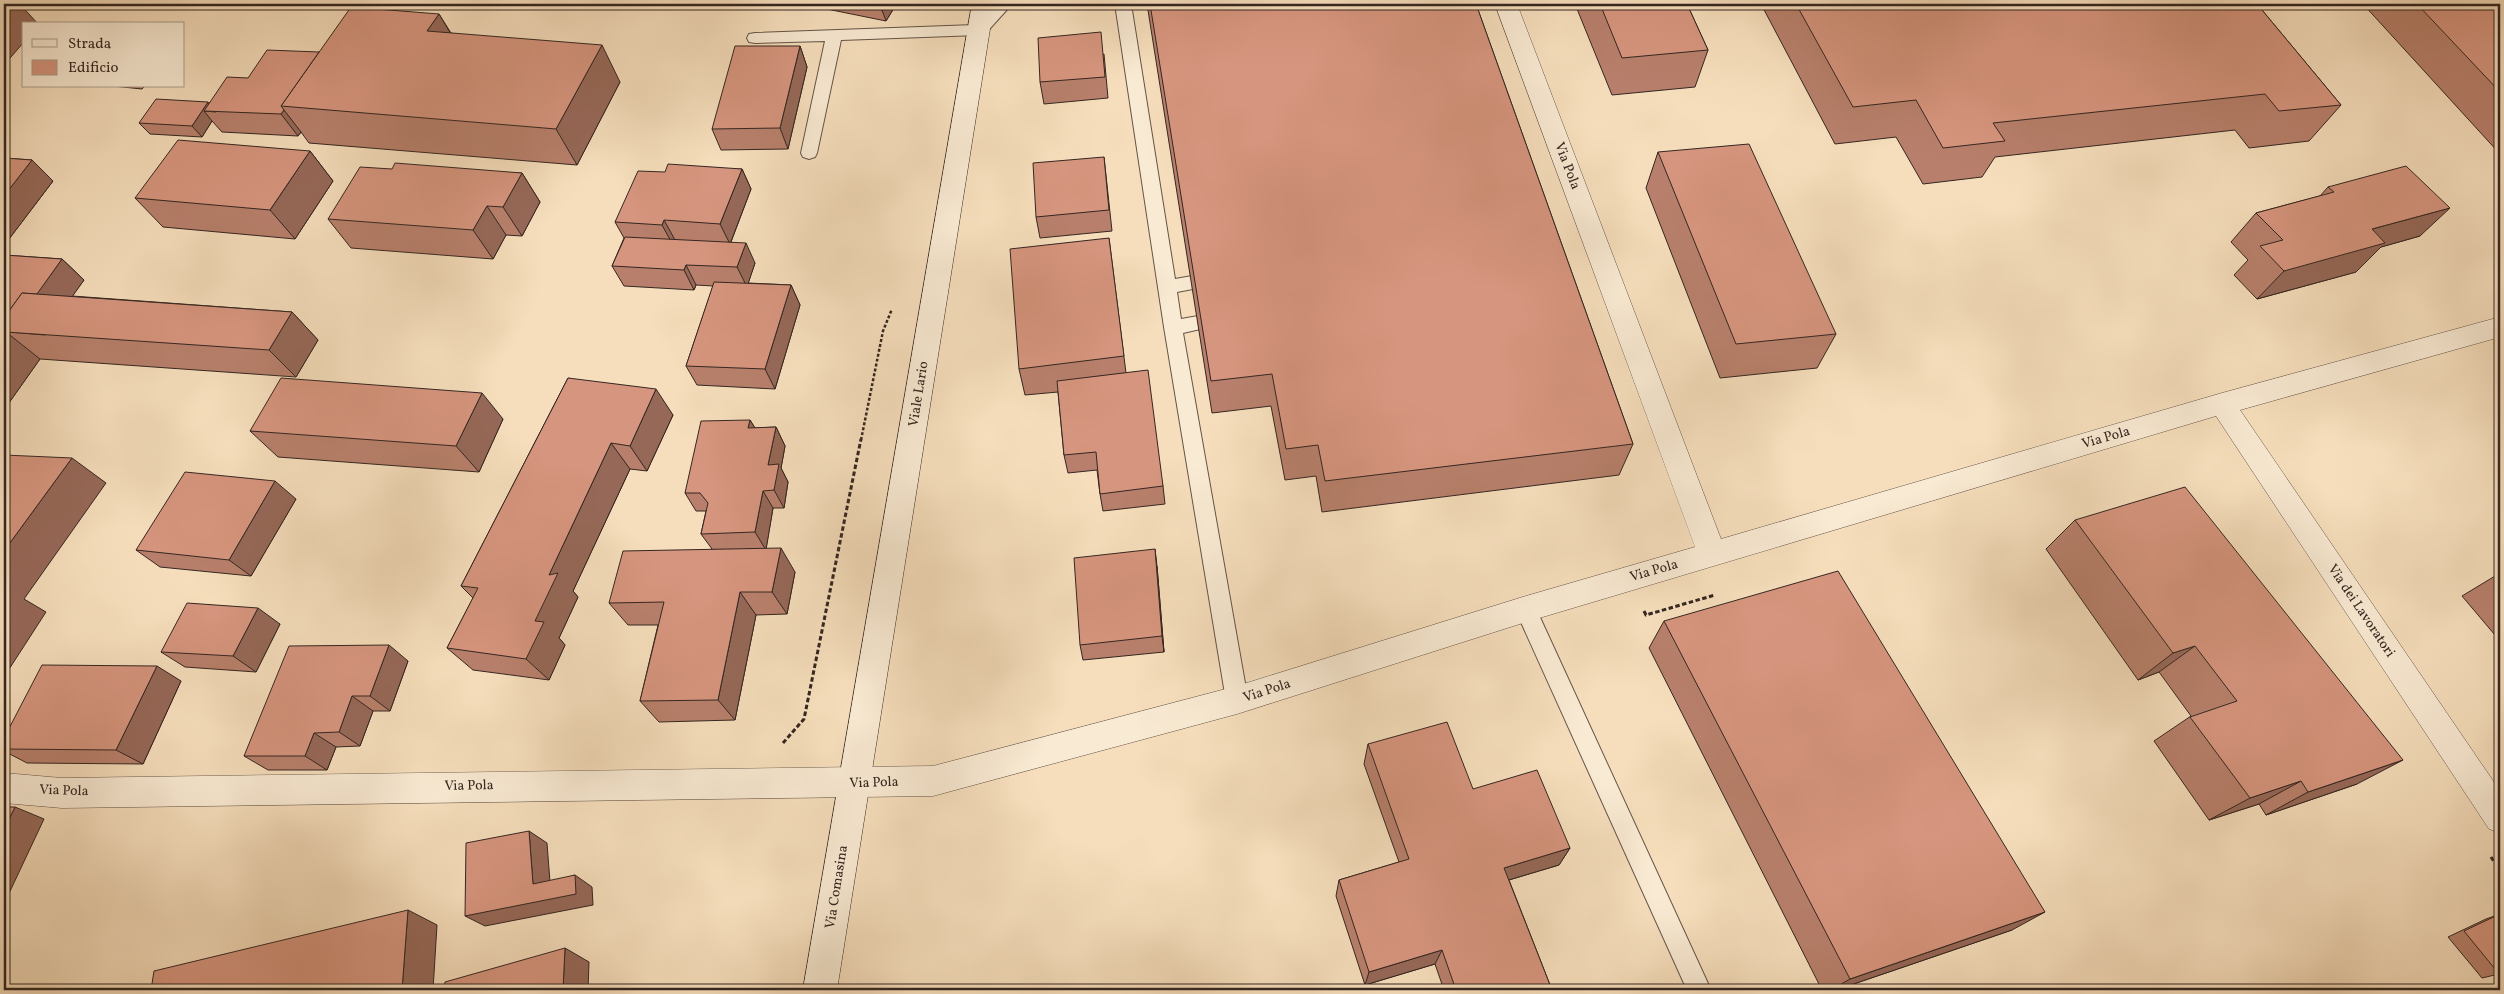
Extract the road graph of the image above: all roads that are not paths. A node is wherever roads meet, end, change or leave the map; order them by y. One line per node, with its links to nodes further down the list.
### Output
1 (983, 4): 5 (street, Viale Lario)
2 (1004, 4): 5 (lane)
3 (1123, 4): 10 (lane)
4 (1506, 4): 15 (street, Via Pola)
5 (979, 30): 6 (lane); 18 (street, Viale Lario)
6 (834, 36): 7 (lane); 8 (lane)
7 (755, 38)
8 (809, 153)
9 (1192, 283): 10 (lane)
10 (1167, 287): 12 (lane)
11 (1198, 323): 12 (lane)
12 (1173, 326): 17 (lane)
13 (2500, 327): 14 (street, Via Pola)
14 (2222, 404): 15 (street, Via Pola); 20 (street, Via dei Lavoratori)
15 (1712, 554): 16 (street, Via Pola)
16 (1526, 609): 17 (street, Via Pola); 22 (lane)
17 (1237, 700): 18 (street, Via Pola)
18 (854, 784): 19 (street, Via Pola); 21 (street, Via Comasina)
19 (4, 788)
20 (2500, 818)
21 (820, 990)
22 (1699, 990)

